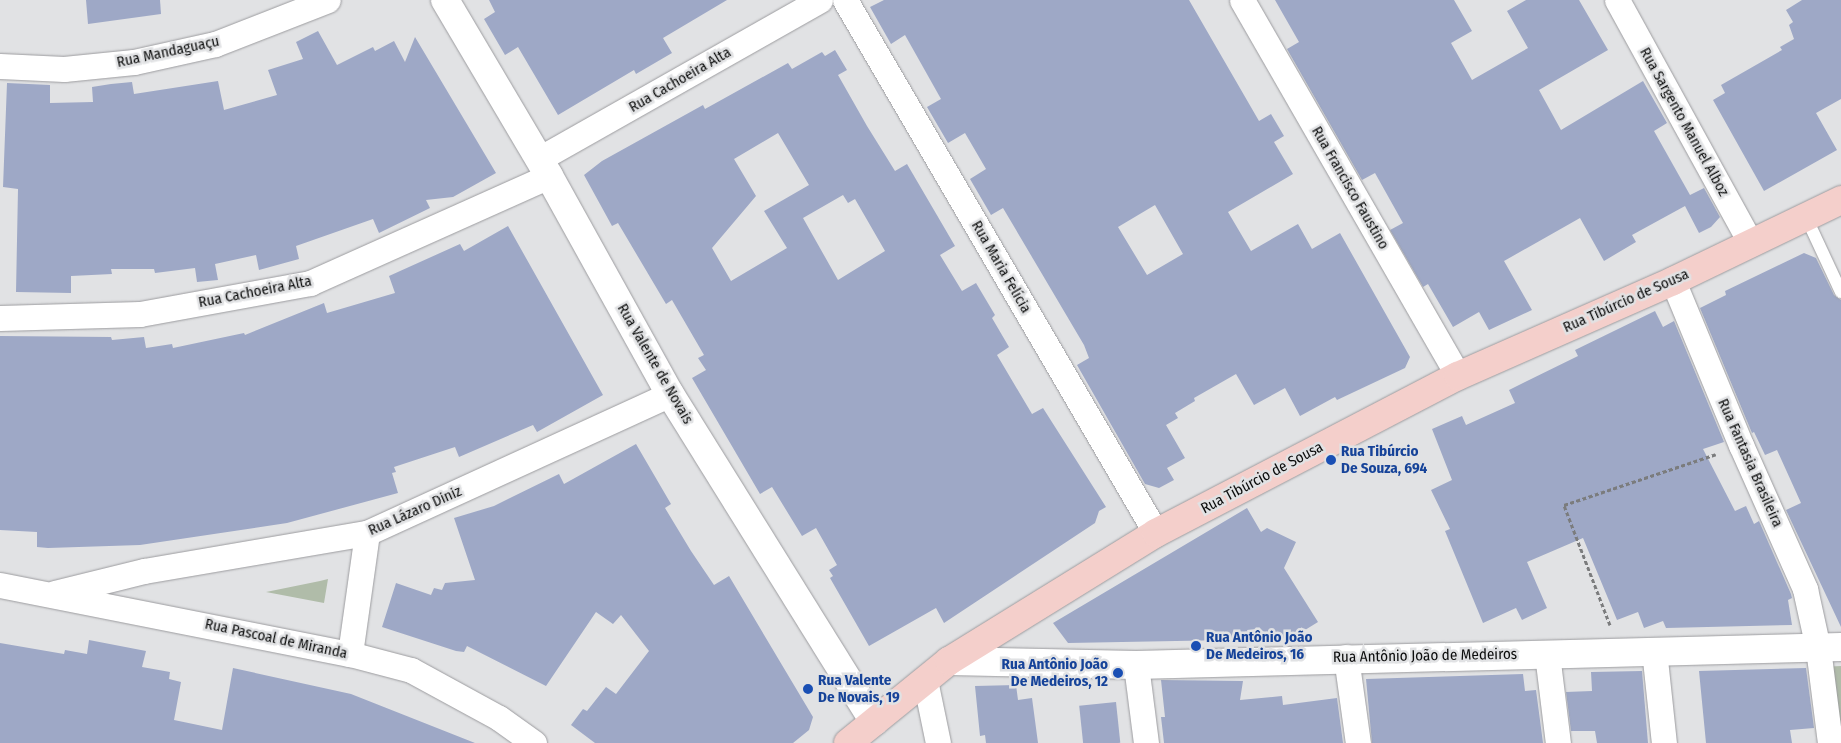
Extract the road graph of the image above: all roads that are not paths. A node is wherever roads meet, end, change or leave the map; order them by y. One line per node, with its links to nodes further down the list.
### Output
1 (328, 0): 7 (street, Rua Mandaguaçu)
2 (445, 0): 8 (street, Rua Valente de Novais)
3 (820, 0): 8 (street, Rua Cachoeira Alta)
4 (845, 0): 18 (street, Rua Maria Felícia)
5 (1242, 0): 15 (street, Rua Francisco Faustino)
6 (1617, 0): 11 (street, Rua Sargento Manuel Alboz)
7 (0, 66)
8 (544, 168): 14 (street, Rua Cachoeira Alta); 16 (street, Rua Valente de Novais)
9 (1841, 200): 10 (main road, Rua Tibúrcio de Sousa)
10 (1806, 217): 11 (main road, Rua Tibúrcio de Sousa); 13 (lane)
11 (1751, 244): 12 (main road, Rua Tibúrcio de Sousa)
12 (1673, 281): 15 (main road, Rua Tibúrcio de Sousa); 21 (street, Rua Fantasia Brasileira)
13 (1841, 292)
14 (0, 318)
15 (1458, 376): 18 (main road, Rua Tibúrcio de Sousa)
16 (670, 394): 17 (street, Rua Lázaro Diniz); 29 (street, Rua Valente de Novais)
17 (367, 533): 20 (street, Rua Lázaro Diniz); 23 (street)
18 (1156, 533): 26 (main road, Rua Tibúrcio de Sousa)
19 (0, 585): 20 (street, Rua Pascoal de Miranda)
20 (55, 593): 23 (street, Rua Pascoal de Miranda)
21 (1830, 647): 22 (street, Rua Antônio João de Medeiros); 37 (street, Rua Fantasia Brasileira)
22 (1654, 650): 24 (street, Rua Antônio João de Medeiros); 36 (street)
23 (350, 654): 30 (street, Rua Pascoal de Miranda)
24 (1547, 654): 25 (street, Rua Antônio João de Medeiros); 35 (street)
25 (1346, 658): 27 (street, Rua Antônio João de Medeiros); 34 (street)
26 (949, 661): 27 (street, Rua Antônio João de Medeiros); 28 (main road, Rua Tibúrcio de Sousa)
27 (1136, 665): 33 (street)
28 (925, 680): 29 (main road, Rua Tibúrcio de Sousa); 32 (street)
29 (874, 722): 31 (main road, Rua Tibúrcio de Sousa)
30 (534, 743)
31 (848, 743)
32 (938, 743)
33 (1146, 743)
34 (1358, 743)
35 (1558, 743)
36 (1664, 743)
37 (1830, 743)

